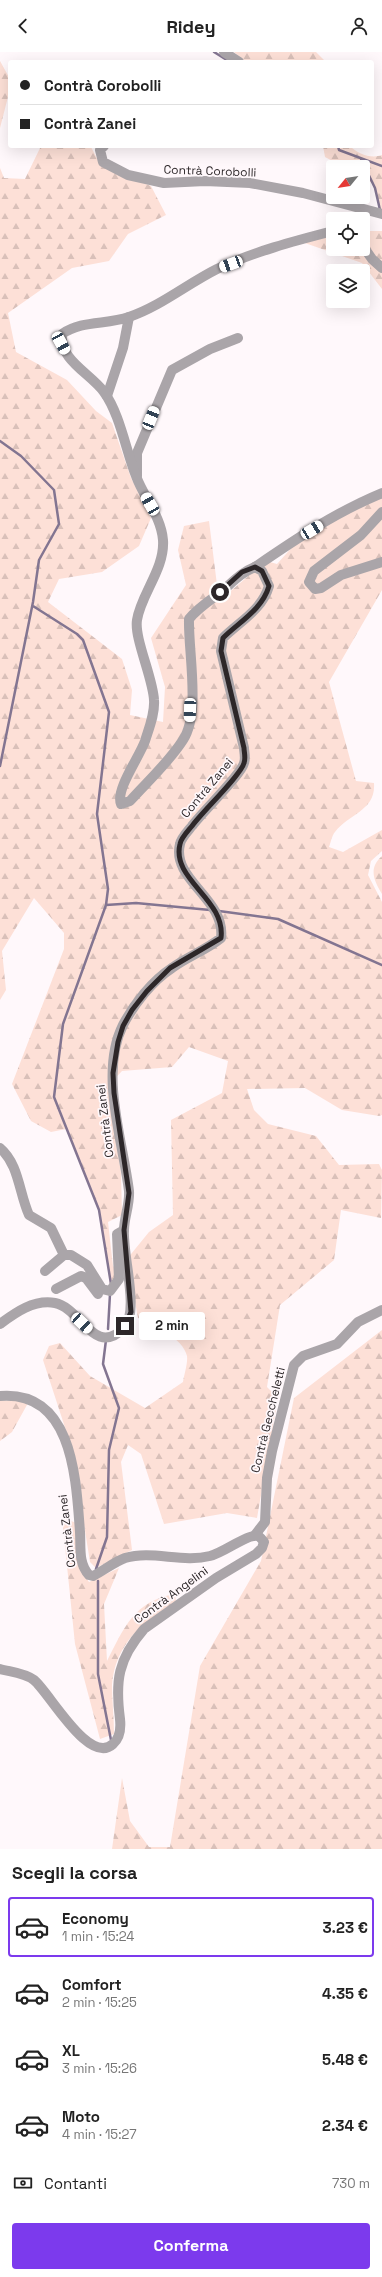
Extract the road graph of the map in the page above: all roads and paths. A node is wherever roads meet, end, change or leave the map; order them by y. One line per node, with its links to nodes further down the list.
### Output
1 (224, 52): 2 (street)
2 (236, 60)
3 (102, 148): 4 (street, Contrà Corobolli)
4 (382, 214)
5 (326, 233): 8 (street)
6 (370, 256): 7 (street)
7 (382, 268)
8 (129, 318): 10 (street); 10 (street)
9 (238, 338): 11 (street)
10 (107, 396): 11 (street)
11 (137, 478): 15 (street)
12 (382, 493): 15 (street)
13 (382, 512): 14 (street)
14 (382, 562)
15 (255, 567): 17 (street, Contrà Zanei)
16 (0, 1148): 18 (street)
17 (124, 1230): 21 (street, Contrà Zanei); 23 (street, Contrà Zanei)
18 (64, 1255): 19 (street); 21 (street)
19 (45, 1271)
20 (56, 1289): 21 (street)
21 (105, 1291)
22 (382, 1310): 25 (street, Contrà Geccheletti)
23 (0, 1324)
24 (0, 1396): 25 (street, Contrà Zanei)
25 (255, 1535): 26 (street, Contrà Angelini)
26 (0, 1668)

